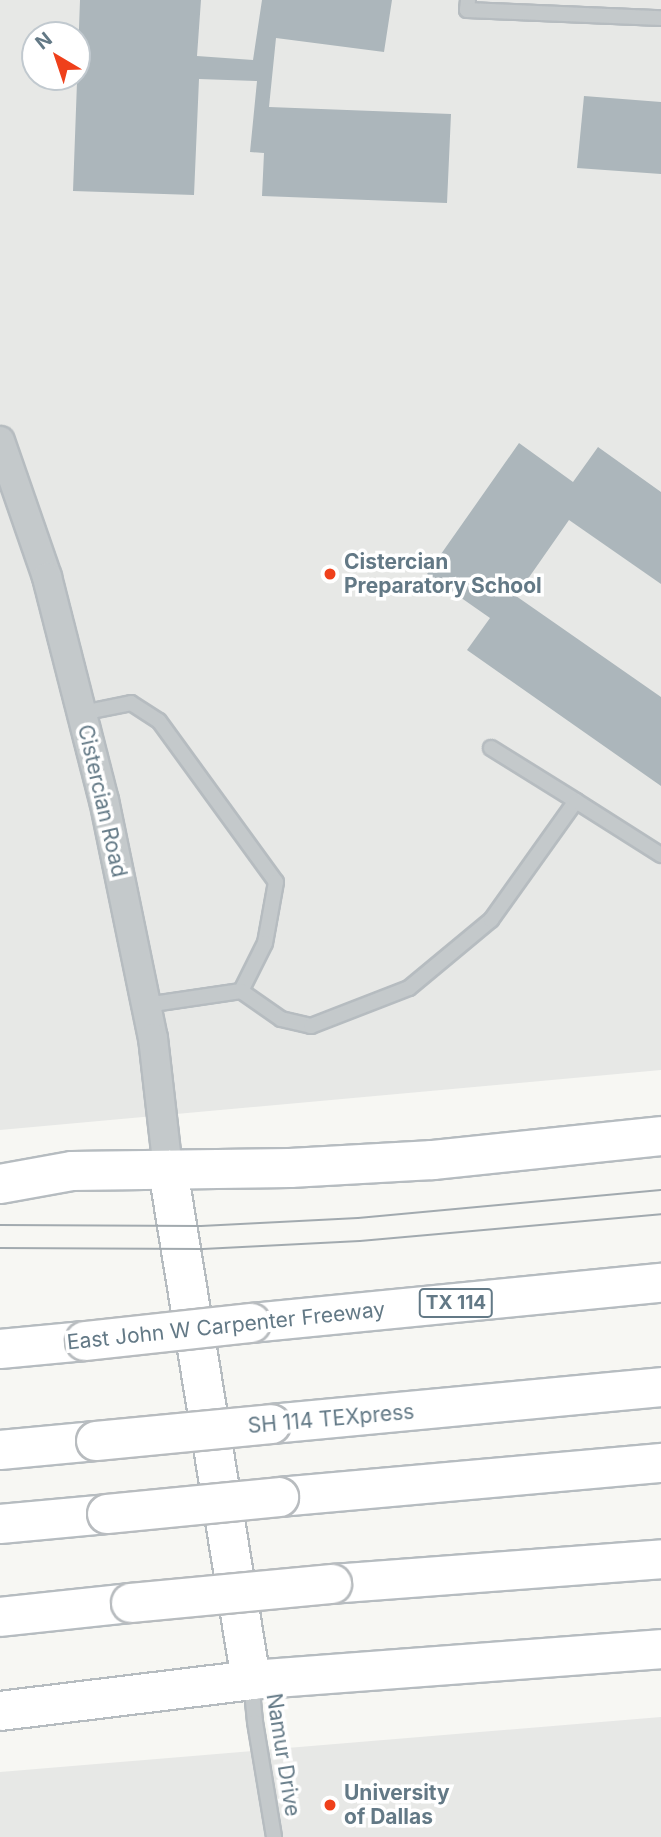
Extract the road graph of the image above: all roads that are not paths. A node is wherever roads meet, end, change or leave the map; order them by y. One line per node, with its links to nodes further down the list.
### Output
1 (468, 0): 2 (lane)
2 (661, 18)
3 (0, 441): 4 (street, Cistercian Road)
4 (82, 713): 8 (lane); 9 (street, Cistercian Road)
5 (491, 748): 6 (lane)
6 (576, 801): 7 (lane); 8 (lane)
7 (661, 855)
8 (241, 991): 9 (lane)
9 (145, 1005): 11 (street, Cistercian Road)
10 (661, 1136): 11 (main road)
11 (168, 1170): 12 (main road); 22 (main road)
12 (0, 1184)
13 (661, 1283): 14 (main road, East John W Carpenter Freeway / TX 114, bridge)
14 (0, 1349)
15 (661, 1387): 16 (main road, SH 114 TEXpress, bridge)
16 (0, 1450)
17 (661, 1463): 18 (main road, bridge)
18 (0, 1524)
19 (661, 1559): 20 (main road, bridge)
20 (0, 1616)
21 (661, 1649): 22 (main road)
22 (251, 1680): 23 (main road); 24 (lane, Namur Drive)
23 (0, 1711)
24 (274, 1837)

